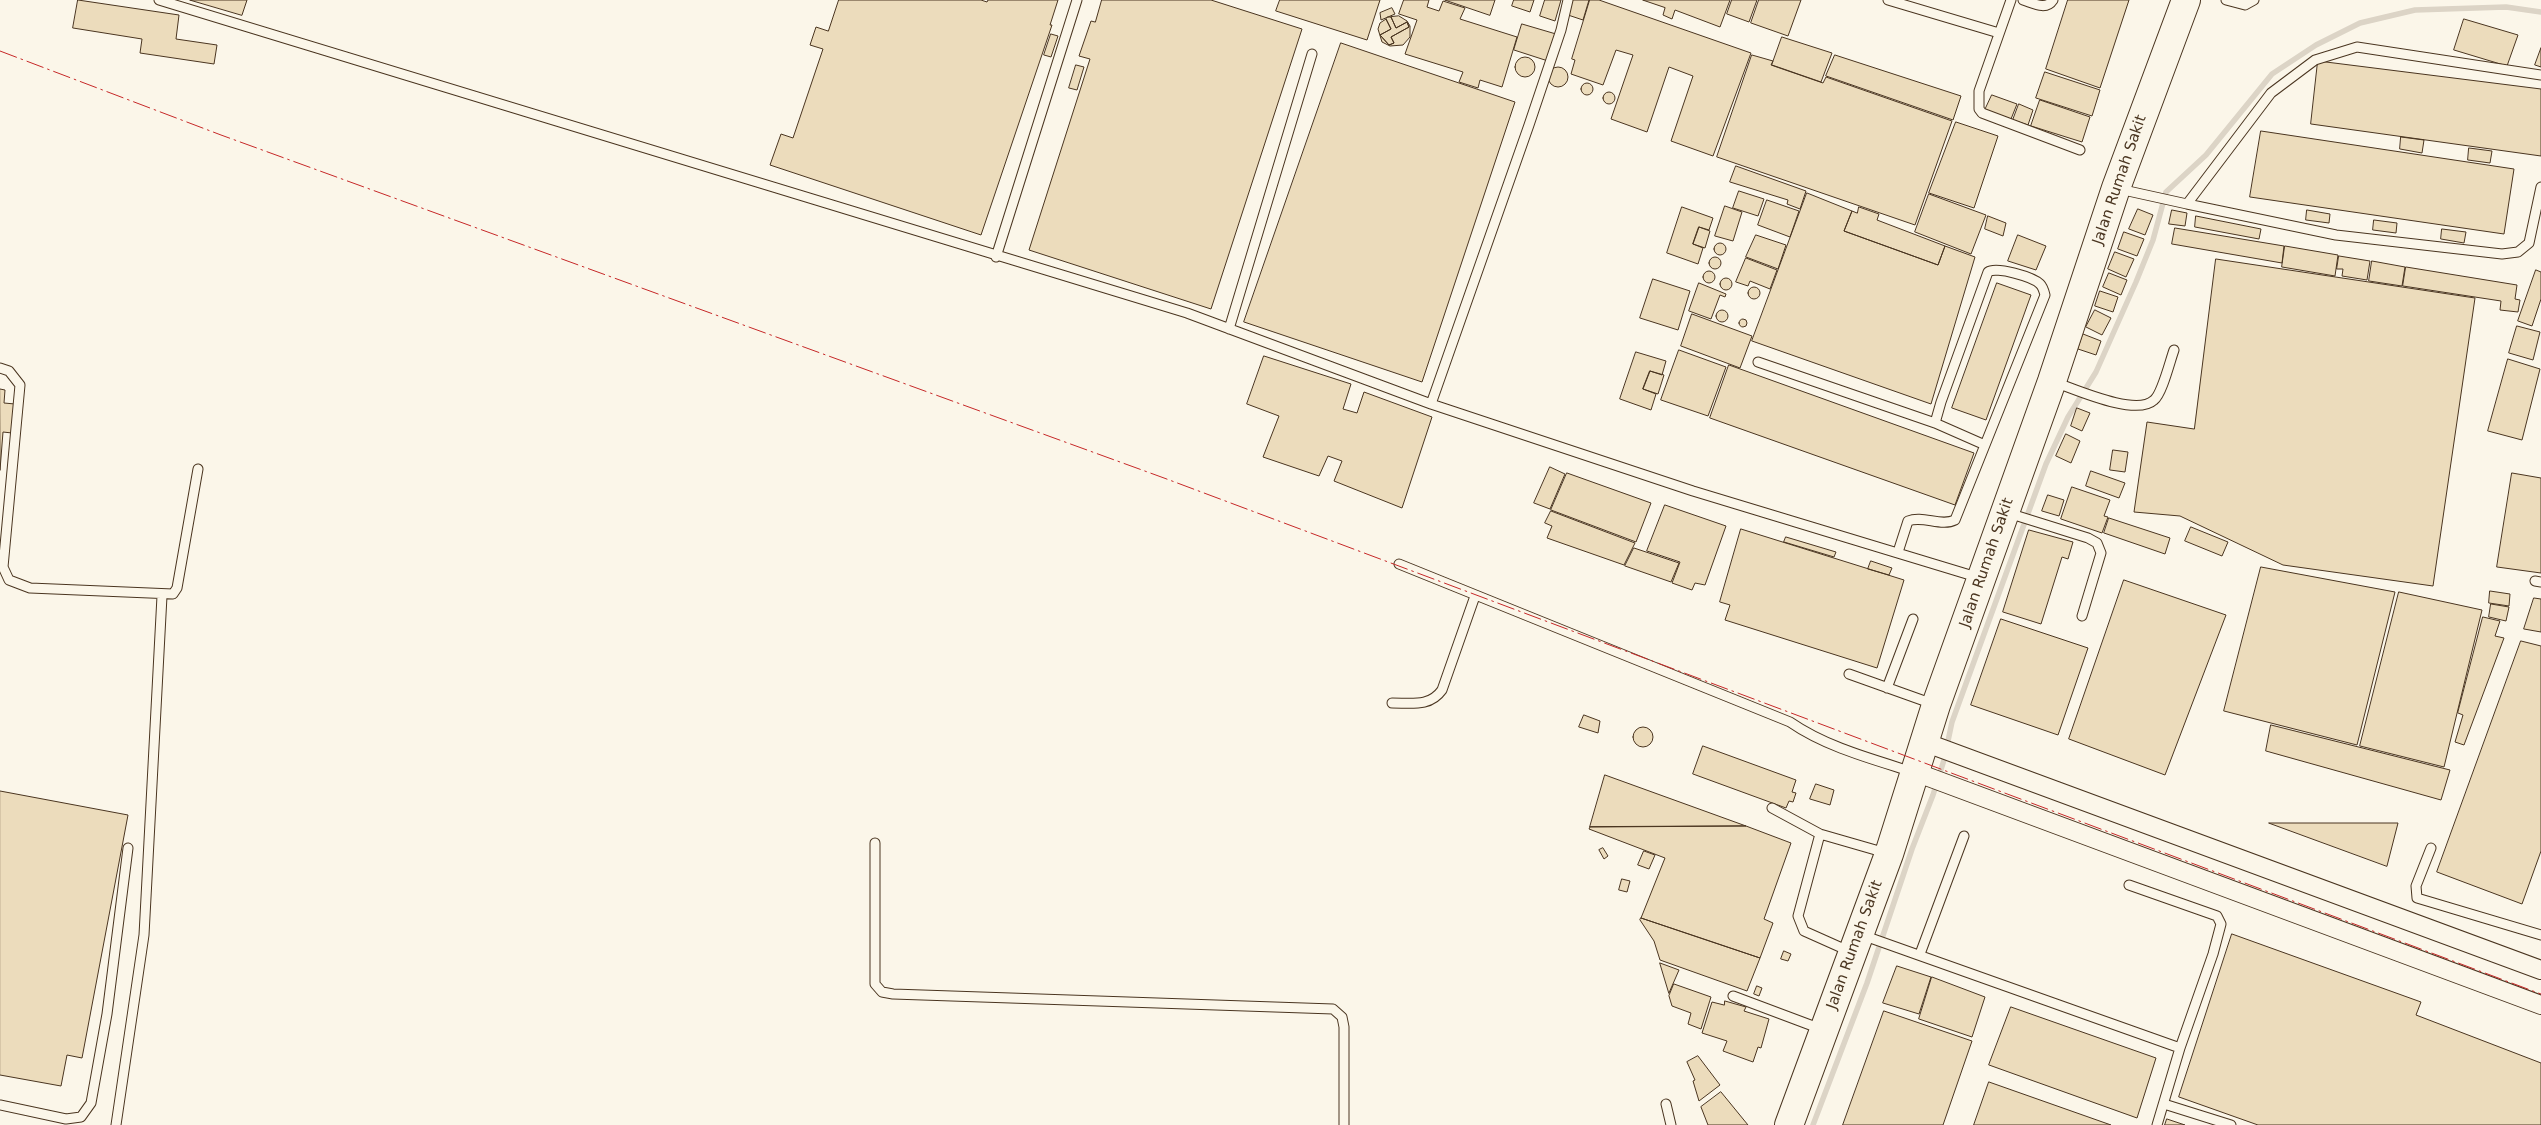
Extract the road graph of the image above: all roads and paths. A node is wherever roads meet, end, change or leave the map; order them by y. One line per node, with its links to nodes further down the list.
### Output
1 (159, 0): 18 (lane)
2 (1077, 0): 18 (lane)
3 (1568, 0): 24 (lane)
4 (1888, 0): 11 (lane)
5 (2011, 0): 11 (lane)
6 (2023, 0): 7 (lane)
7 (2053, 0)
8 (2186, 0): 16 (main road, Jalan Rumah Sakit)
9 (2226, 0): 10 (lane)
10 (2254, 0)
11 (1999, 33): 14 (lane)
12 (1312, 54): 19 (lane)
13 (2541, 75): 17 (lane)
14 (2080, 150)
15 (2541, 187): 17 (lane)
16 (2116, 188): 17 (lane); 23 (main road, Jalan Rumah Sakit)
17 (2187, 204)
18 (996, 256): 19 (lane)
19 (1230, 329): 24 (lane)
20 (2174, 350): 23 (lane)
21 (1758, 362): 25 (lane)
22 (0, 368): 32 (lane)
23 (2062, 385): 28 (main road, Jalan Rumah Sakit)
24 (1431, 404): 29 (lane)
25 (1935, 423): 26 (lane); 26 (lane)
26 (1985, 445): 29 (lane)
27 (198, 469): 32 (lane)
28 (2013, 515): 31 (main road, Jalan Rumah Sakit); 34 (lane)
29 (1898, 552): 31 (lane)
30 (1399, 564): 33 (lane)
31 (1981, 578): 39 (main road, Jalan Rumah Sakit)
32 (162, 596): 61 (lane)
33 (1474, 596): 38 (lane); 41 (lane)
34 (2082, 616)
35 (1913, 619): 37 (lane)
36 (1849, 674): 37 (lane)
37 (1887, 688): 39 (lane)
38 (1392, 703)
39 (1936, 705): 40 (main road, Jalan Rumah Sakit)
40 (1941, 748): 41 (main road, Jalan Rumah Sakit); 53 (street)
41 (1931, 778): 48 (main road, Jalan Rumah Sakit); 55 (street)
42 (1772, 808): 43 (lane)
43 (1820, 834): 48 (lane); 51 (lane)
44 (1964, 836): 52 (lane)
45 (875, 843): 62 (lane)
46 (128, 848): 60 (lane)
47 (2431, 848): 50 (lane)
48 (1889, 854): 51 (main road, Jalan Rumah Sakit)
49 (2129, 885): 57 (lane)
50 (2541, 936)
51 (1862, 942): 52 (lane); 56 (main road, Jalan Rumah Sakit)
52 (1920, 954): 57 (lane)
53 (2541, 970)
54 (1733, 996): 56 (lane)
55 (2541, 1005)
56 (1823, 1030): 64 (main road, Jalan Rumah Sakit)
57 (2180, 1048): 59 (lane)
58 (1666, 1104): 63 (lane)
59 (2164, 1104): 65 (lane); 66 (lane)
60 (0, 1105)
61 (116, 1125)
62 (1344, 1125)
63 (1671, 1125)
64 (1789, 1125)
65 (2157, 1125)
66 (2231, 1125)

